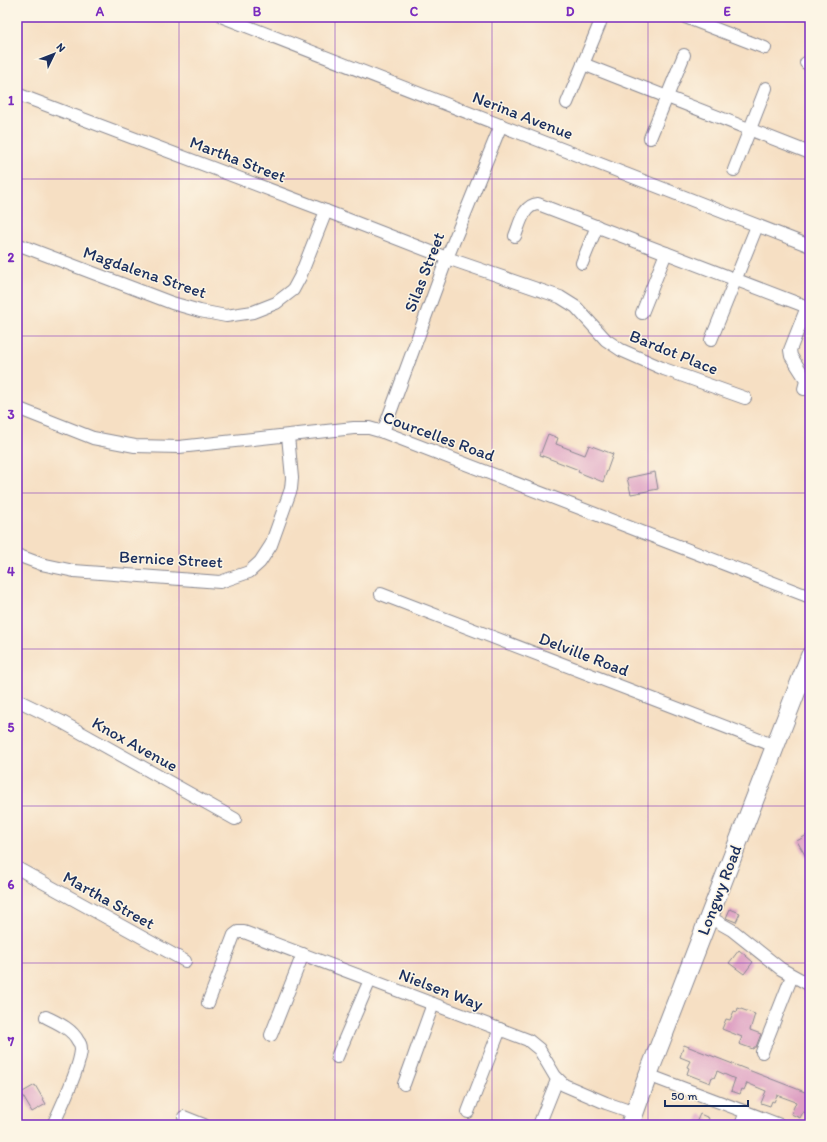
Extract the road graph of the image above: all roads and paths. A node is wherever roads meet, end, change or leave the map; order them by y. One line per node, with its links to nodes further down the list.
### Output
1 (223, 17): 11 (street, Nerina Avenue)
2 (685, 17): 4 (street)
3 (600, 23): 6 (street)
4 (765, 48)
5 (684, 55): 9 (street)
6 (583, 64): 9 (street); 10 (street)
7 (766, 88): 12 (street)
8 (17, 94): 16 (street, Martha Street)
9 (667, 97): 12 (street); 13 (street)
10 (567, 102)
11 (501, 125): 18 (street, Nerina Avenue); 23 (street, Silas Street)
12 (750, 129): 14 (street); 15 (street)
13 (650, 138)
14 (810, 153)
15 (734, 170)
16 (326, 210): 20 (street, Magdalena Street); 23 (street, Martha Street)
17 (597, 226): 19 (street); 22 (street); 24 (street)
18 (757, 226): 21 (street, Nerina Avenue); 25 (street)
19 (515, 236)
20 (17, 244)
21 (810, 246)
22 (666, 253): 25 (street); 27 (street)
23 (446, 258): 30 (street, Bardot Place); 32 (street, Silas Street)
24 (582, 263)
25 (735, 279): 26 (street); 28 (street)
26 (808, 308): 29 (street)
27 (642, 313)
28 (711, 340)
29 (804, 389)
30 (745, 398)
31 (17, 408): 33 (street, Courcelles Road)
32 (383, 432): 33 (street, Courcelles Road); 36 (street, Courcelles Road)
33 (288, 436): 34 (street, Bernice Street)
34 (17, 555)
35 (381, 594): 39 (street, Delville Road)
36 (810, 597)
37 (810, 656): 39 (street, Longwy Road)
38 (17, 700): 40 (street, Knox Avenue)
39 (775, 746): 42 (street, Longwy Road)
40 (235, 819)
41 (17, 868): 44 (street, Martha Street)
42 (709, 917): 45 (street); 55 (street, Longwy Road)
43 (303, 954): 46 (street, Nielsen Way); 48 (street, Nielsen Way); 52 (street)
44 (185, 961)
45 (792, 976): 47 (street); 53 (street)
46 (370, 980): 49 (street, Nielsen Way); 54 (street)
47 (810, 985)
48 (208, 1003)
49 (433, 1004): 51 (street, Nielsen Way); 57 (street)
50 (46, 1017): 62 (street)
51 (500, 1029): 56 (street, Nielsen Way); 58 (street)
52 (271, 1035)
53 (762, 1052)
54 (337, 1057)
55 (648, 1075): 59 (street); 61 (street, Longwy Road)
56 (557, 1080): 61 (street, Nielsen Way); 64 (street)
57 (404, 1084)
58 (468, 1112)
59 (746, 1112): 65 (street); 66 (street)
60 (184, 1117): 63 (street)
61 (632, 1119)
62 (53, 1125)
63 (204, 1125)
64 (539, 1125)
65 (741, 1125)
66 (780, 1125)

